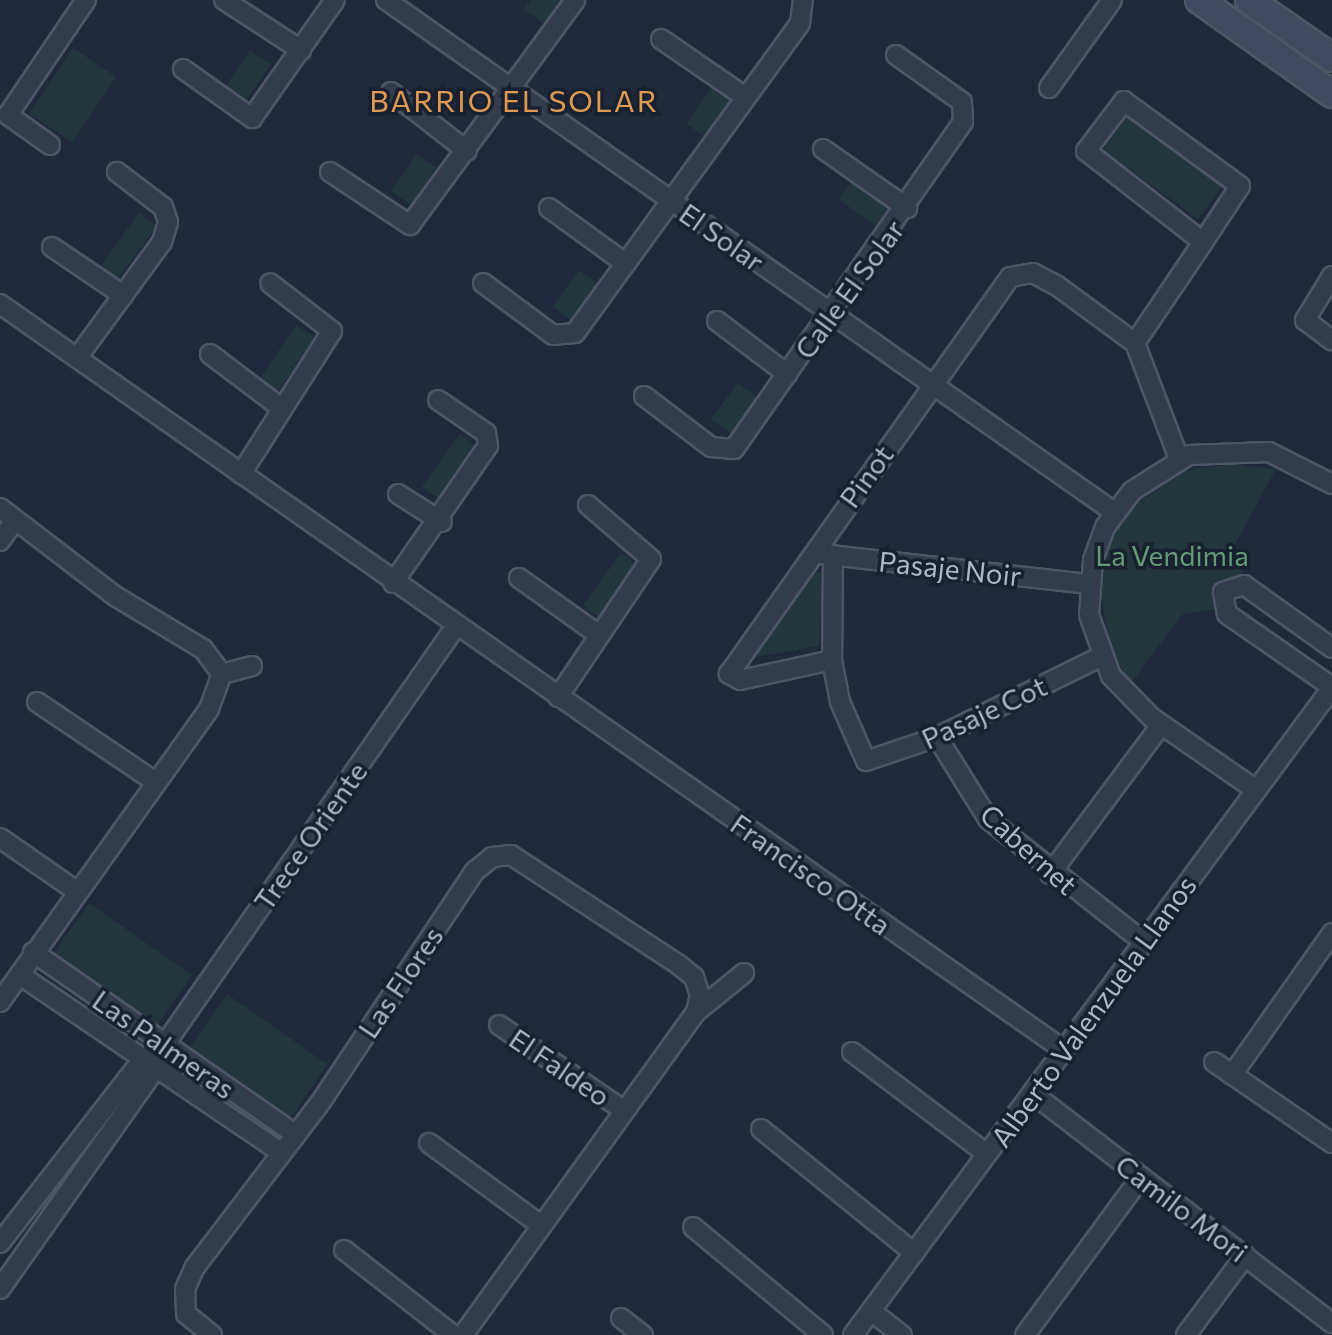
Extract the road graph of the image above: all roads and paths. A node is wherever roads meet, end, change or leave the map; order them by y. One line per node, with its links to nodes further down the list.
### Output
1 (86, 0): 21 (street)
2 (224, 0): 12 (street)
3 (335, 0): 12 (street)
4 (386, 0): 17 (street, El Solar)
5 (575, 0): 17 (street)
6 (803, 0): 20 (street)
7 (1112, 0): 16 (street)
8 (1199, 0): 10 (street)
9 (1256, 5): 10 (street); 14 (street)
10 (1245, 33): 19 (street)
11 (661, 39): 20 (street)
12 (301, 50): 15 (street)
13 (896, 55): 28 (street, Calle El Solar)
14 (1332, 58)
15 (183, 69)
16 (1049, 88)
17 (514, 89): 23 (street); 26 (street, El Solar)
18 (391, 92): 23 (street)
19 (1332, 94)
20 (745, 97): 26 (street)
21 (50, 145)
22 (823, 149): 28 (street)
23 (467, 151): 25 (street)
24 (117, 172): 35 (street)
25 (330, 172)
26 (670, 201): 31 (street); 37 (street, El Solar)
27 (549, 208): 31 (street)
28 (907, 208): 37 (street, Calle El Solar)
29 (1203, 242): 29 (street); 40 (street)
30 (52, 247): 35 (street)
31 (625, 263): 34 (street)
32 (1332, 276): 39 (street)
33 (270, 283): 47 (street)
34 (483, 283)
35 (123, 295): 42 (street)
36 (0, 304): 42 (street, Francisco Otta)
37 (831, 314): 43 (street, Calle El Solar); 44 (street, El Solar)
38 (717, 321): 43 (street)
39 (1332, 340)
40 (1135, 343): 44 (street, Pinot); 48 (street)
41 (210, 354): 47 (street)
42 (77, 358): 49 (street, Francisco Otta)
43 (787, 374): 45 (street, Calle El Solar)
44 (931, 386): 53 (street, El Solar); 57 (street, Pinot)
45 (644, 396)
46 (438, 400): 55 (street)
47 (280, 407): 49 (street)
48 (1179, 459): 50 (street); 53 (street)
49 (241, 474): 60 (street, Francisco Otta)
50 (1332, 482)
51 (398, 494): 55 (street)
52 (588, 505): 65 (street)
53 (1114, 512): 61 (street)
54 (7, 514): 56 (street); 70 (street)
55 (442, 522): 60 (street)
56 (0, 541)
57 (810, 554): 58 (street, Pasaje Noir); 68 (street, Pinot)
58 (833, 555): 61 (street, Pasaje Noir); 68 (street)
59 (519, 578): 65 (street)
60 (393, 583): 63 (street, Francisco Otta)
61 (1089, 584): 67 (street)
62 (1267, 602): 64 (street); 64 (street); 66 (street)
63 (456, 626): 72 (street, Francisco Otta); 89 (street, Trece Oriente)
64 (1248, 629): 71 (street)
65 (599, 635): 72 (street)
66 (1332, 648)
67 (1100, 657): 74 (street); 75 (street, Pasaje Cot)
68 (832, 660): 75 (street, Pasaje Cot)
69 (252, 666): 70 (street)
70 (222, 674): 76 (street)
71 (1332, 688): 77 (street, Alberto Valenzuela Llanos)
72 (558, 697): 90 (street, Francisco Otta)
73 (37, 702): 76 (street)
74 (1161, 725): 77 (street); 79 (street)
75 (937, 737): 79 (street, Cabernet)
76 (154, 781): 80 (street)
77 (1256, 790): 82 (street, Alberto Valenzuela Llanos)
78 (0, 838): 80 (street)
79 (1050, 874): 82 (street, Cabernet)
80 (75, 890): 83 (street)
81 (1332, 933): 95 (street)
82 (1144, 942): 90 (street, Alberto Valenzuela Llanos)
83 (33, 952): 85 (street); 89 (street, Las Palmeras)
84 (744, 973): 87 (street)
85 (20, 975): 86 (street); 92 (street, Las Palmeras)
86 (0, 1002)
87 (696, 1012): 97 (street); 99 (street, Las Flores)
88 (499, 1025): 97 (street, El Faldeo)
89 (163, 1047): 92 (street, Trece Oriente); 94 (street, Trece Oriente); 99 (street, Las Palmeras)
90 (1064, 1050): 96 (street, Alberto Valenzuela Llanos)
91 (852, 1052): 103 (street)
92 (142, 1060): 94 (street, Las Palmeras); 107 (street, Trece Oriente)
93 (1214, 1062): 95 (street)
94 (159, 1070): 102 (street, Las Palmeras); 111 (street, Trece Oriente)
95 (1232, 1075): 101 (street)
96 (1032, 1093): 103 (street, Alberto Valenzuela Llanos); 104 (street, Camilo Mori)
97 (620, 1108): 105 (street)
98 (761, 1129): 109 (street)
99 (296, 1135): 102 (street, Las Flores)
100 (429, 1143): 105 (street)
101 (1332, 1143)
102 (280, 1152): 115 (street, Las Flores)
103 (987, 1154): 109 (street, Alberto Valenzuela Llanos)
104 (1141, 1177): 110 (street, Camilo Mori); 122 (street)
105 (538, 1223): 117 (street)
106 (693, 1227): 119 (street)
107 (0, 1243)
108 (344, 1250): 116 (street)
109 (914, 1253): 112 (street, Alberto Valenzuela Llanos)
110 (1245, 1256): 114 (street, Camilo Mori); 123 (street)
111 (0, 1289)
112 (871, 1311): 120 (street, Alberto Valenzuela Llanos); 121 (street)
113 (621, 1318): 118 (street)
114 (1332, 1323)
115 (212, 1335)
116 (453, 1335)
117 (463, 1335)
118 (643, 1335)
119 (823, 1335)
120 (853, 1335)
121 (902, 1335)
122 (1025, 1335)
123 (1186, 1335)

